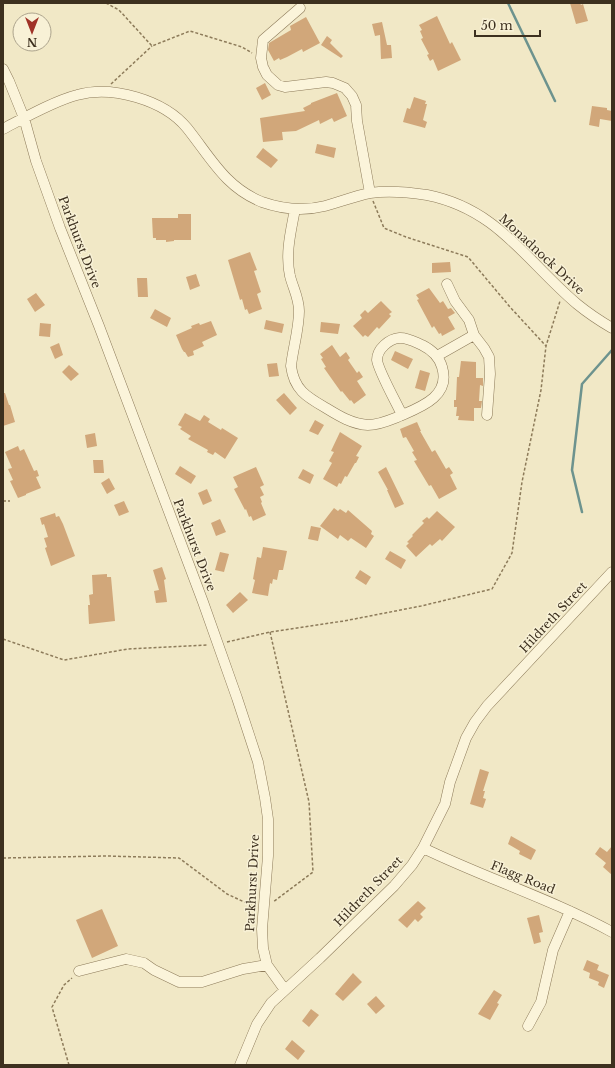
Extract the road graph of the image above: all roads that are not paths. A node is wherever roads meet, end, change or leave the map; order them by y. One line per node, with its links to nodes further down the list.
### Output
1 (300, 8): 5 (street)
2 (3, 69): 3 (street)
3 (24, 118): 4 (street, Monadnock Drive); 6 (street, Monadnock Drive); 17 (street, Parkhurst Drive)
4 (3, 129)
5 (370, 193): 6 (street, Monadnock Drive); 8 (street, Monadnock Drive)
6 (295, 209): 11 (street)
7 (447, 284): 9 (street)
8 (612, 328)
9 (474, 335): 10 (street); 12 (street)
10 (437, 356): 11 (street); 11 (street)
11 (402, 415)
12 (487, 415)
13 (612, 572): 14 (street, Hildreth Street)
14 (423, 848): 15 (street, Flagg Road); 19 (street, Hildreth Street)
15 (570, 911): 16 (street, Flagg Road); 20 (street)
16 (612, 932)
17 (267, 966): 18 (street); 19 (street, Parkhurst Drive)
18 (79, 971)
19 (285, 990): 21 (street, Hildreth Street)
20 (528, 1026)
21 (240, 1065)

